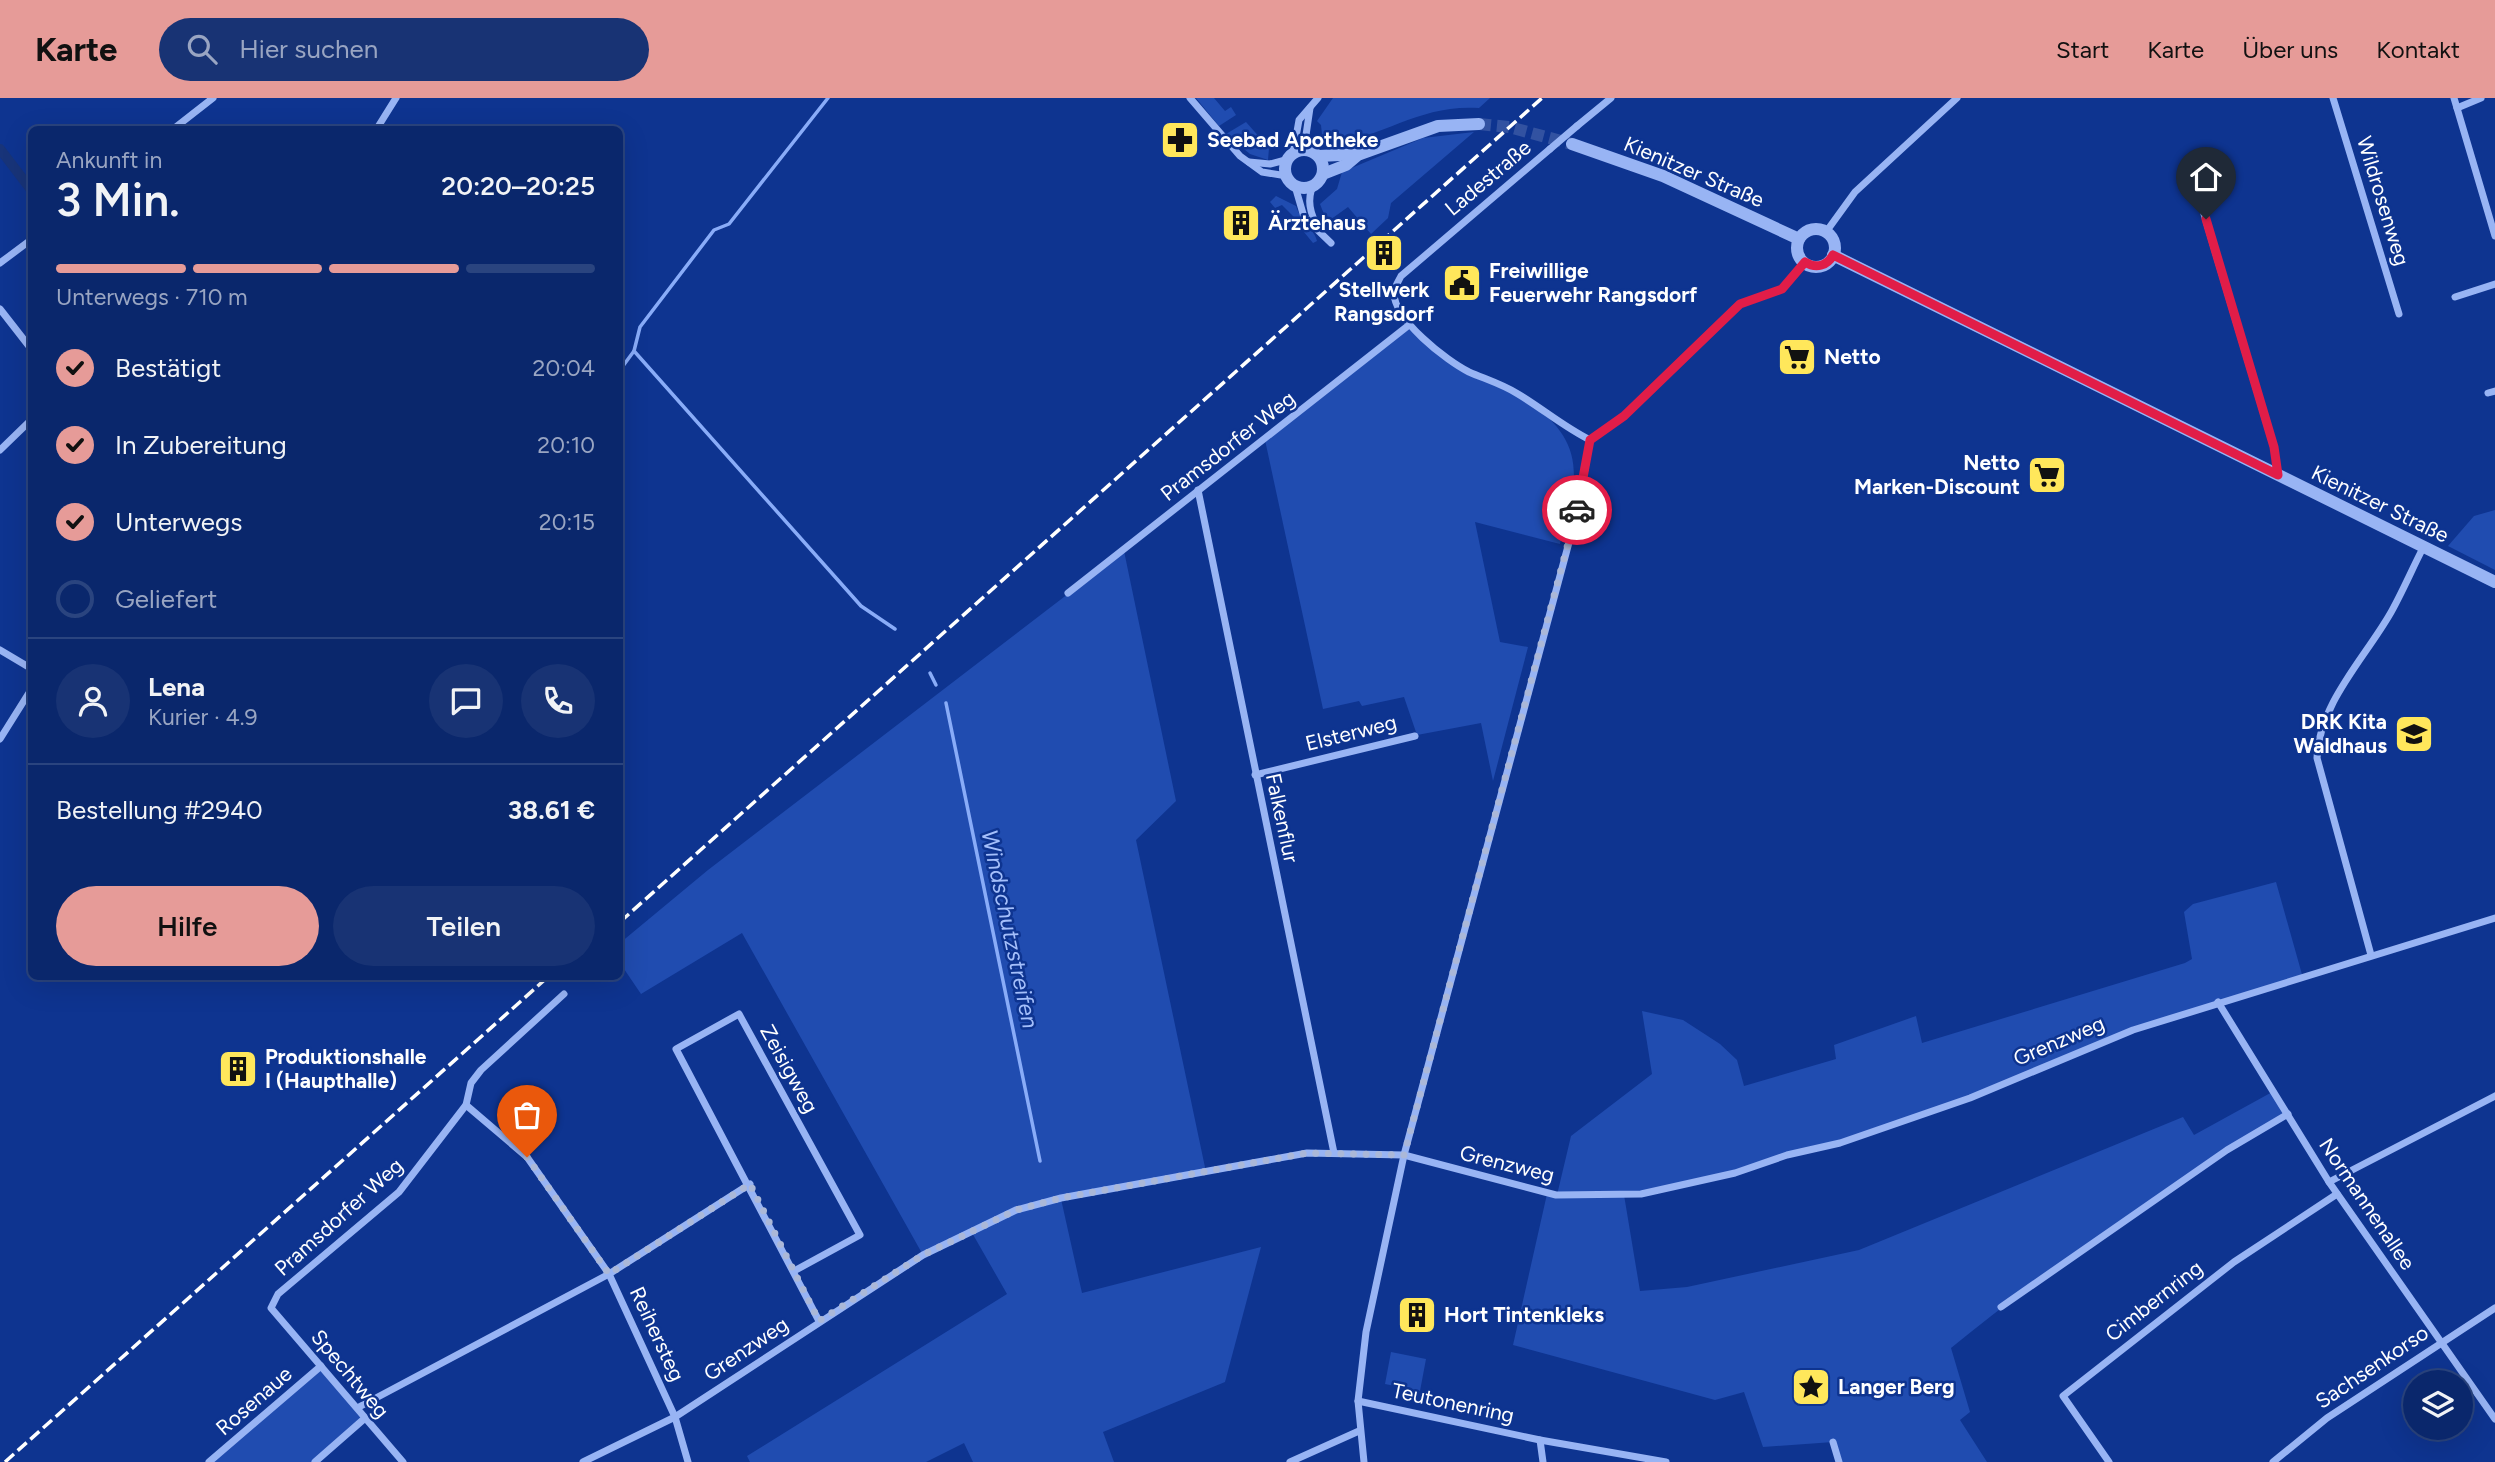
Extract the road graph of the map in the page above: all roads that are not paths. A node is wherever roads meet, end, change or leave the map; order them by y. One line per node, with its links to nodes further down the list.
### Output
1 (213, 98): 13 (street)
2 (396, 98): 14 (street)
3 (1190, 98): 19 (street)
4 (1318, 98): 10 (street)
5 (1611, 98): 37 (street, Ladestraße, bridge)
6 (1957, 98): 24 (street)
7 (2333, 98): 36 (street, Wildrosenweg)
8 (2454, 98): 11 (street)
9 (2481, 98): 11 (street)
10 (1310, 107): 16 (street); 18 (street)
11 (2457, 108): 26 (street)
12 (1479, 124): 17 (street)
13 (177, 126)
14 (378, 126)
15 (1572, 144): 27 (street, Kienitzer Straße)
16 (1315, 154): 17 (street); 18 (street); 20 (street)
17 (1360, 154): 20 (street)
18 (1291, 156): 19 (street); 21 (street)
19 (1248, 162): 21 (street)
20 (1323, 174): 22 (street)
21 (1291, 181): 22 (street); 25 (street)
22 (1313, 186): 25 (street)
23 (2198, 194): 42 (street)
24 (1826, 232): 27 (street); 30 (street)
25 (1323, 235): 29 (street)
26 (2495, 236)
27 (1799, 239): 31 (street)
28 (28, 242): 32 (street)
29 (1331, 243)
30 (1833, 255): 31 (street); 42 (street, Kienitzer Straße)
31 (1805, 262): 40 (street)
32 (0, 263)
33 (2495, 284): 34 (street)
34 (2455, 297)
35 (0, 309): 38 (street)
36 (2399, 314)
37 (1409, 325): 40 (street); 43 (street, Pramsdorfer Weg)
38 (28, 344)
39 (28, 423): 41 (street)
40 (1590, 440): 61 (street)
41 (0, 450)
42 (2278, 475): 44 (street, Kienitzer Straße)
43 (1198, 491): 46 (street, Pramsdorfer Weg); 52 (street, Falkenflur)
44 (2424, 546): 45 (street, Kienitzer Straße); 54 (street)
45 (2495, 582)
46 (1068, 593)
47 (0, 650): 48 (street)
48 (28, 667)
49 (28, 694): 51 (street)
50 (1415, 736): 52 (street, Elsterweg)
51 (0, 739)
52 (1255, 775): 60 (street, Falkenflur)
53 (2495, 918): 54 (street, Grenzweg)
54 (2371, 955): 56 (street, Grenzweg)
55 (564, 994): 58 (street, Pramsdorfer Weg)
56 (2218, 1002): 59 (street, Normannenallee); 61 (street, Grenzweg)
57 (2495, 1096): 62 (street)
58 (466, 1105): 66 (street, Reihersteg); 68 (street, Pramsdorfer Weg)
59 (2288, 1114): 62 (street, Normannenallee); 67 (street)
60 (1334, 1153): 61 (street, Grenzweg); 70 (street, Grenzweg)
61 (1404, 1155): 73 (street)
62 (2329, 1182): 64 (street, Normannenallee)
63 (750, 1184): 65 (street, Zeisigweg); 65 (street, Zeisigweg); 66 (street)
64 (2337, 1194): 71 (street, Normannenallee); 91 (street, Cimbernring)
65 (794, 1272): 70 (street, Zeisigweg)
66 (609, 1274): 74 (street); 75 (street, Reihersteg)
67 (2001, 1307)
68 (271, 1308): 72 (street, Spechtweg)
69 (2495, 1308): 71 (street, Sachsenkorso)
70 (819, 1321): 75 (street, Grenzweg)
71 (2439, 1342): 77 (street, Normannenallee); 92 (street, Sachsenkorso)
72 (321, 1366): 74 (street, Spechtweg); 81 (street, Rosenaue)
73 (1358, 1401): 78 (street); 79 (street, Teutonenring)
74 (359, 1407): 76 (street, Spechtweg)
75 (675, 1417): 84 (street, Grenzweg); 85 (street, Reihersteg)
76 (365, 1419): 82 (street); 83 (street, Spechtweg)
77 (2495, 1419)
78 (1359, 1431): 86 (street); 87 (street)
79 (1539, 1440): 88 (street, Teutonenring); 89 (street, Teutonenring)
80 (1833, 1442): 90 (street)
81 (209, 1462)
82 (315, 1462)
83 (403, 1462)
84 (583, 1462)
85 (688, 1462)
86 (1290, 1462)
87 (1364, 1462)
88 (1543, 1462)
89 (1666, 1462)
90 (1839, 1462)
91 (2109, 1462)
92 (2273, 1462)

